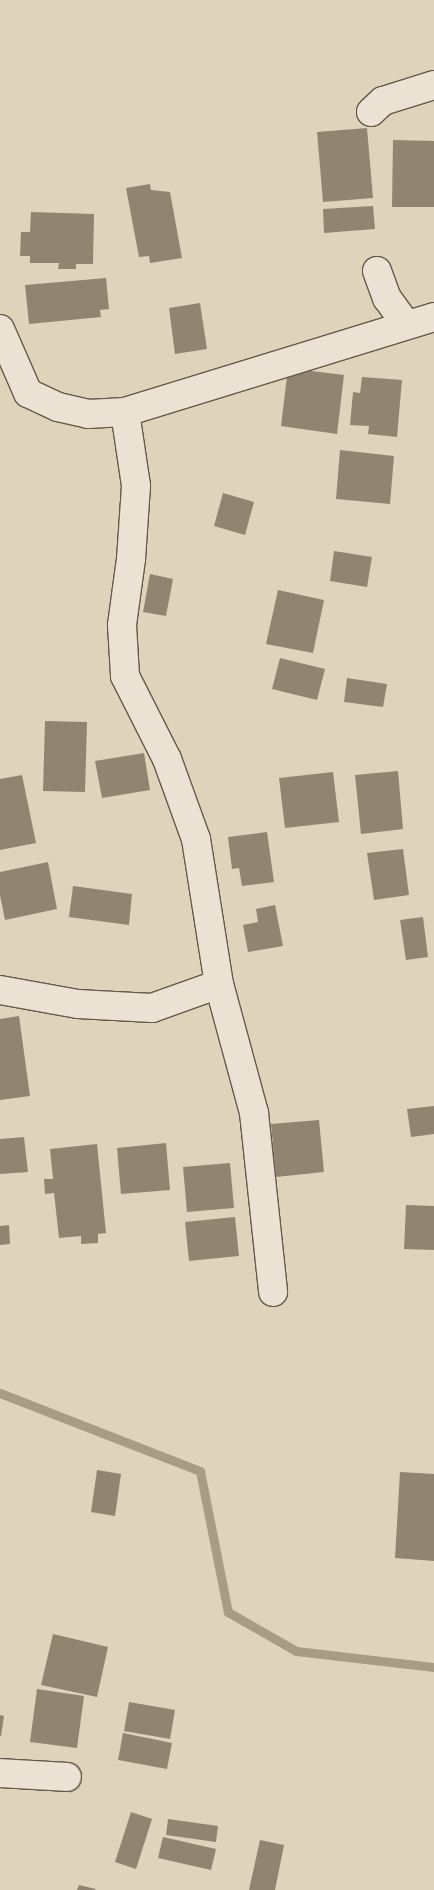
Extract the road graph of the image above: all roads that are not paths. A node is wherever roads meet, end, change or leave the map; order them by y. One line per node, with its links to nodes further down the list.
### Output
1 (434, 85): 2 (street)
2 (371, 112)
3 (377, 271): 5 (street)
4 (434, 317): 5 (street)
5 (406, 324): 7 (street)
6 (0, 329): 7 (street)
7 (125, 412): 8 (street)
8 (219, 984): 9 (street); 10 (street)
9 (0, 990)
10 (273, 1292)
11 (0, 1773): 12 (street)
12 (67, 1777)

